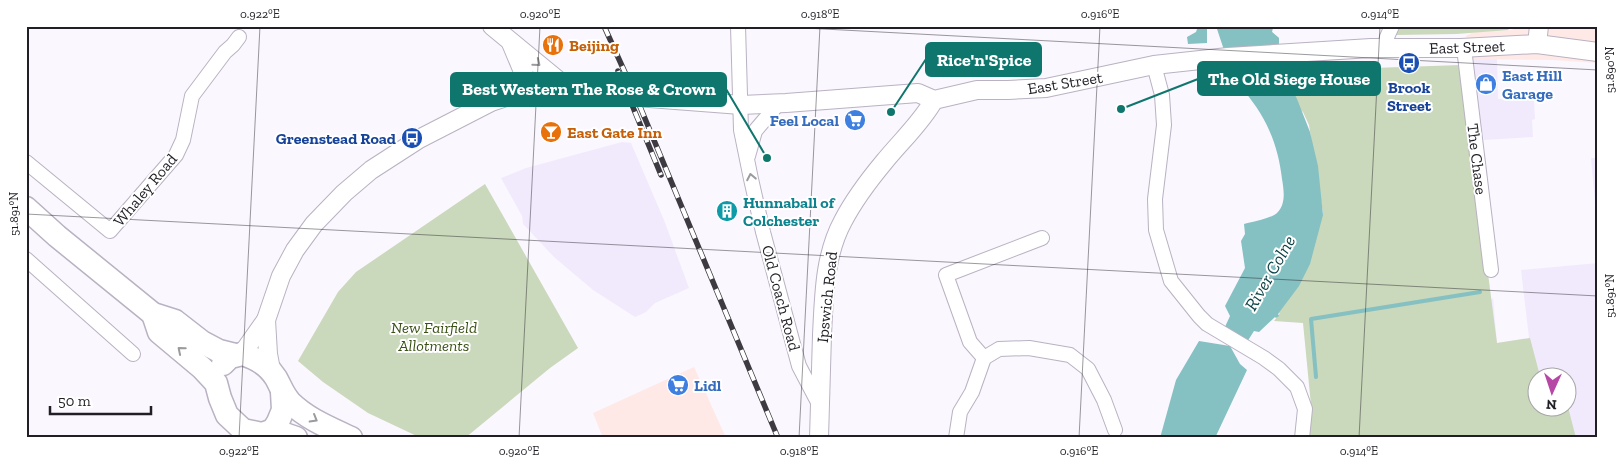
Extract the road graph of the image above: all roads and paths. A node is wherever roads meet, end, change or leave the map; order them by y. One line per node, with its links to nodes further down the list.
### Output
1 (492, 26): 5 (street)
2 (738, 26): 15 (street, Old Coach Road)
3 (1392, 26): 8 (street)
4 (1538, 26): 7 (street)
5 (509, 41): 12 (street, one-way to 12); 13 (street)
6 (238, 44): 18 (street, Whaley Road)
7 (1537, 44): 9 (street, East Street); 10 (street, East Street)
8 (1385, 48): 9 (street, East Street); 11 (street, East Street)
9 (1464, 48): 22 (street, The Chase)
10 (1598, 52)
11 (1154, 65): 14 (street, East Street); 40 (street)
12 (565, 86): 13 (street, East Street); 15 (street, East Street)
13 (527, 90): 24 (street, East Street)
14 (934, 100): 16 (street, East Street); 31 (street, Ipswich Road)
15 (740, 104): 16 (street, East Street); 17 (street, Old Coach Road)
16 (778, 104): 17 (street, Old Coach Road)
17 (747, 156): 31 (street, Old Coach Road, one-way to 17)
18 (26, 162)
19 (26, 208): 23 (main road)
20 (1042, 238): 27 (street)
21 (26, 260): 25 (street)
22 (1491, 270)
23 (153, 314): 26 (main road); 29 (main road, one-way to 23)
24 (266, 320): 26 (street); 28 (street)
25 (133, 354)
26 (238, 354): 28 (main road); 29 (main road)
27 (984, 358): 33 (street); 39 (street)
28 (271, 370): 30 (main road)
29 (216, 383): 32 (main road)
30 (282, 392): 34 (main road); 37 (main road, one-way to 37)
31 (820, 407): 38 (street, Ipswich Road)
32 (227, 414): 34 (main road); 35 (main road)
33 (1115, 430)
34 (264, 434): 36 (main road)
35 (222, 438)
36 (296, 438)
37 (351, 438)
38 (819, 438)
39 (956, 438)
40 (1302, 438)

